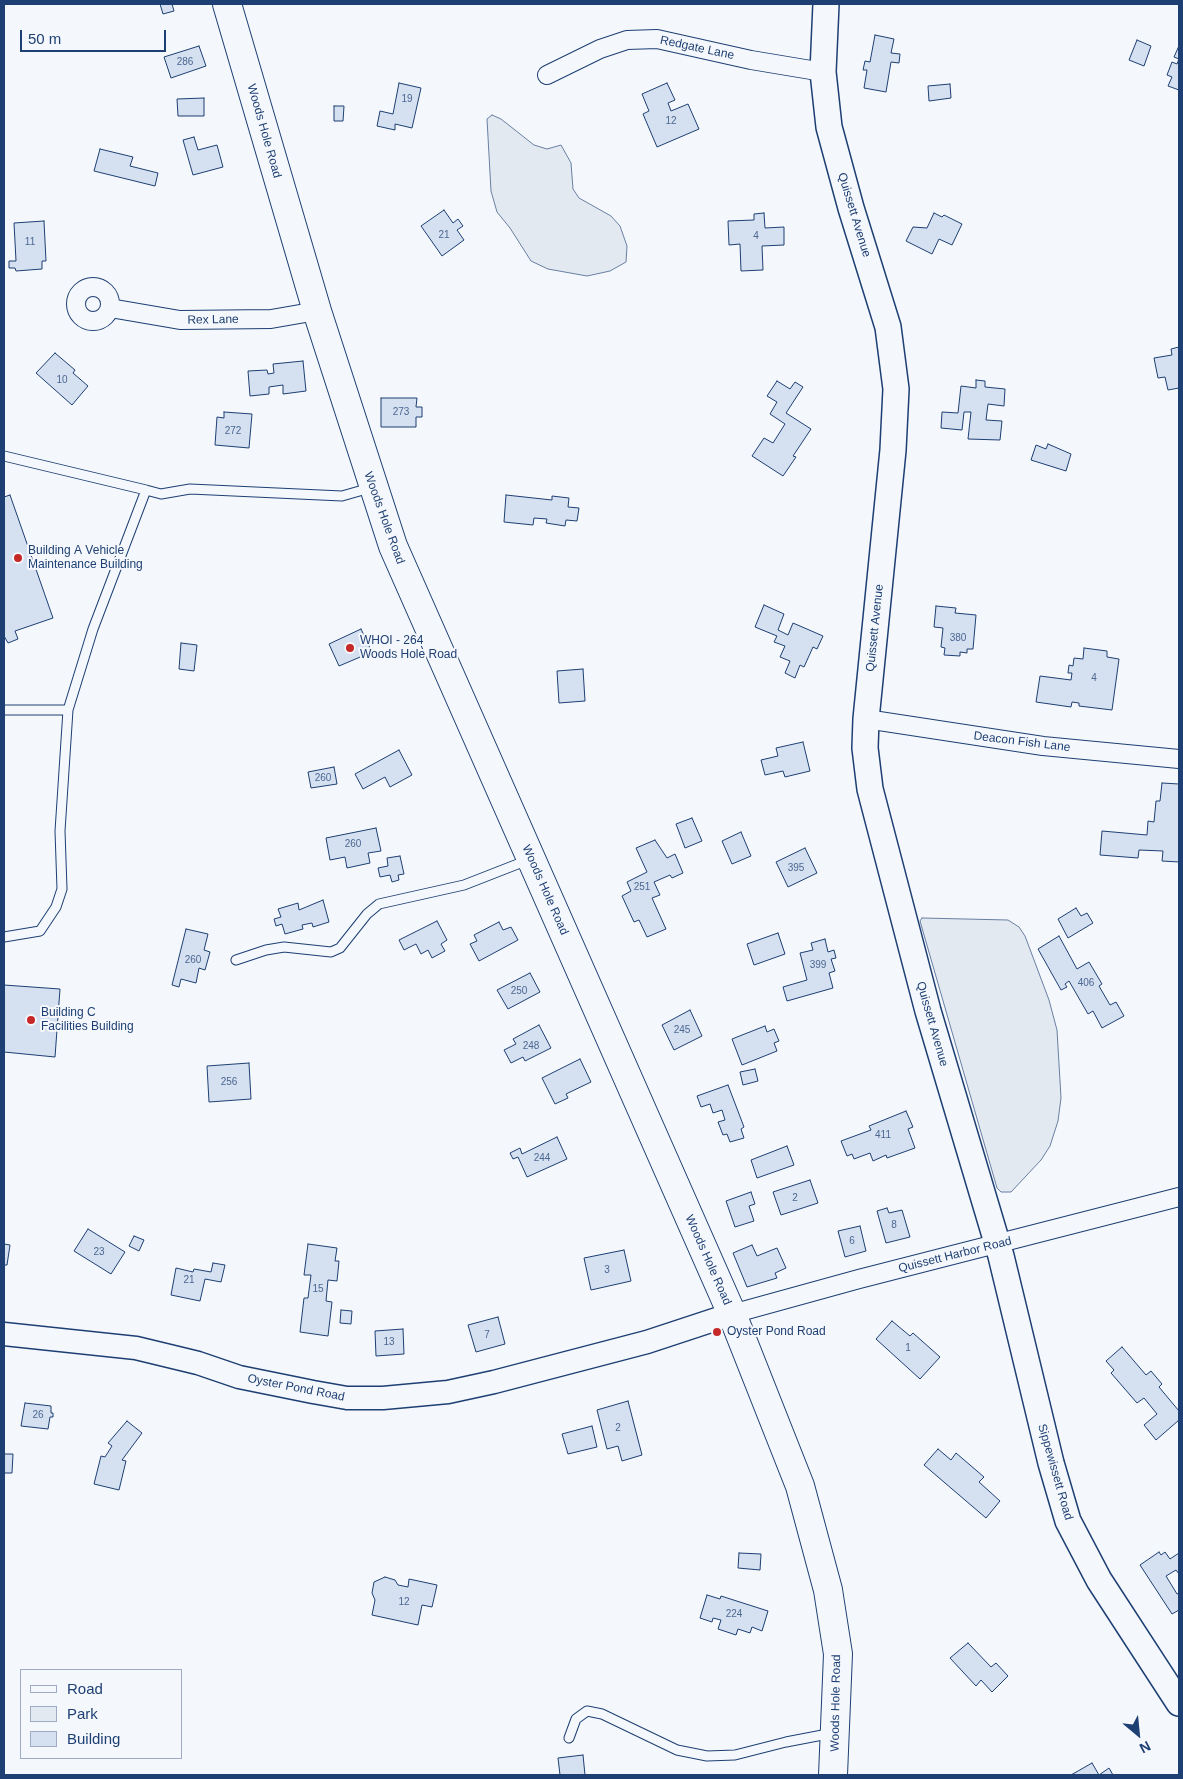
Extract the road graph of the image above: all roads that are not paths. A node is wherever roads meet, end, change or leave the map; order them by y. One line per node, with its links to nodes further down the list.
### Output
1 (227, 4): 6 (highway, Woods Hole Road)
2 (826, 4): 3 (main road, Quissett Avenue)
3 (823, 72): 4 (street, Redgate Lane); 12 (main road, Quissett Avenue)
4 (547, 75)
5 (110, 308): 6 (street, Rex Lane)
6 (317, 311): 8 (highway, Woods Hole Road)
7 (4, 456): 9 (lane)
8 (373, 488): 9 (lane); 14 (highway, Woods Hole Road)
9 (146, 490): 11 (lane)
10 (4, 710): 11 (lane)
11 (68, 710): 15 (lane)
12 (866, 719): 13 (street, Deacon Fish Lane); 18 (main road, Quissett Avenue)
13 (1179, 759)
14 (531, 859): 16 (lane); 19 (highway, Woods Hole Road)
15 (4, 937)
16 (236, 960)
17 (1179, 1197): 18 (street, Quissett Harbor Road)
18 (997, 1244): 19 (street, Quissett Harbor Road); 21 (main road, Sippewissett Road)
19 (732, 1314): 20 (street, Oyster Pond Road); 22 (highway, Woods Hole Road)
20 (4, 1334)
21 (1179, 1703)
22 (836, 1733): 23 (lane); 24 (highway, Woods Hole Road)
23 (569, 1738)
24 (833, 1775)

